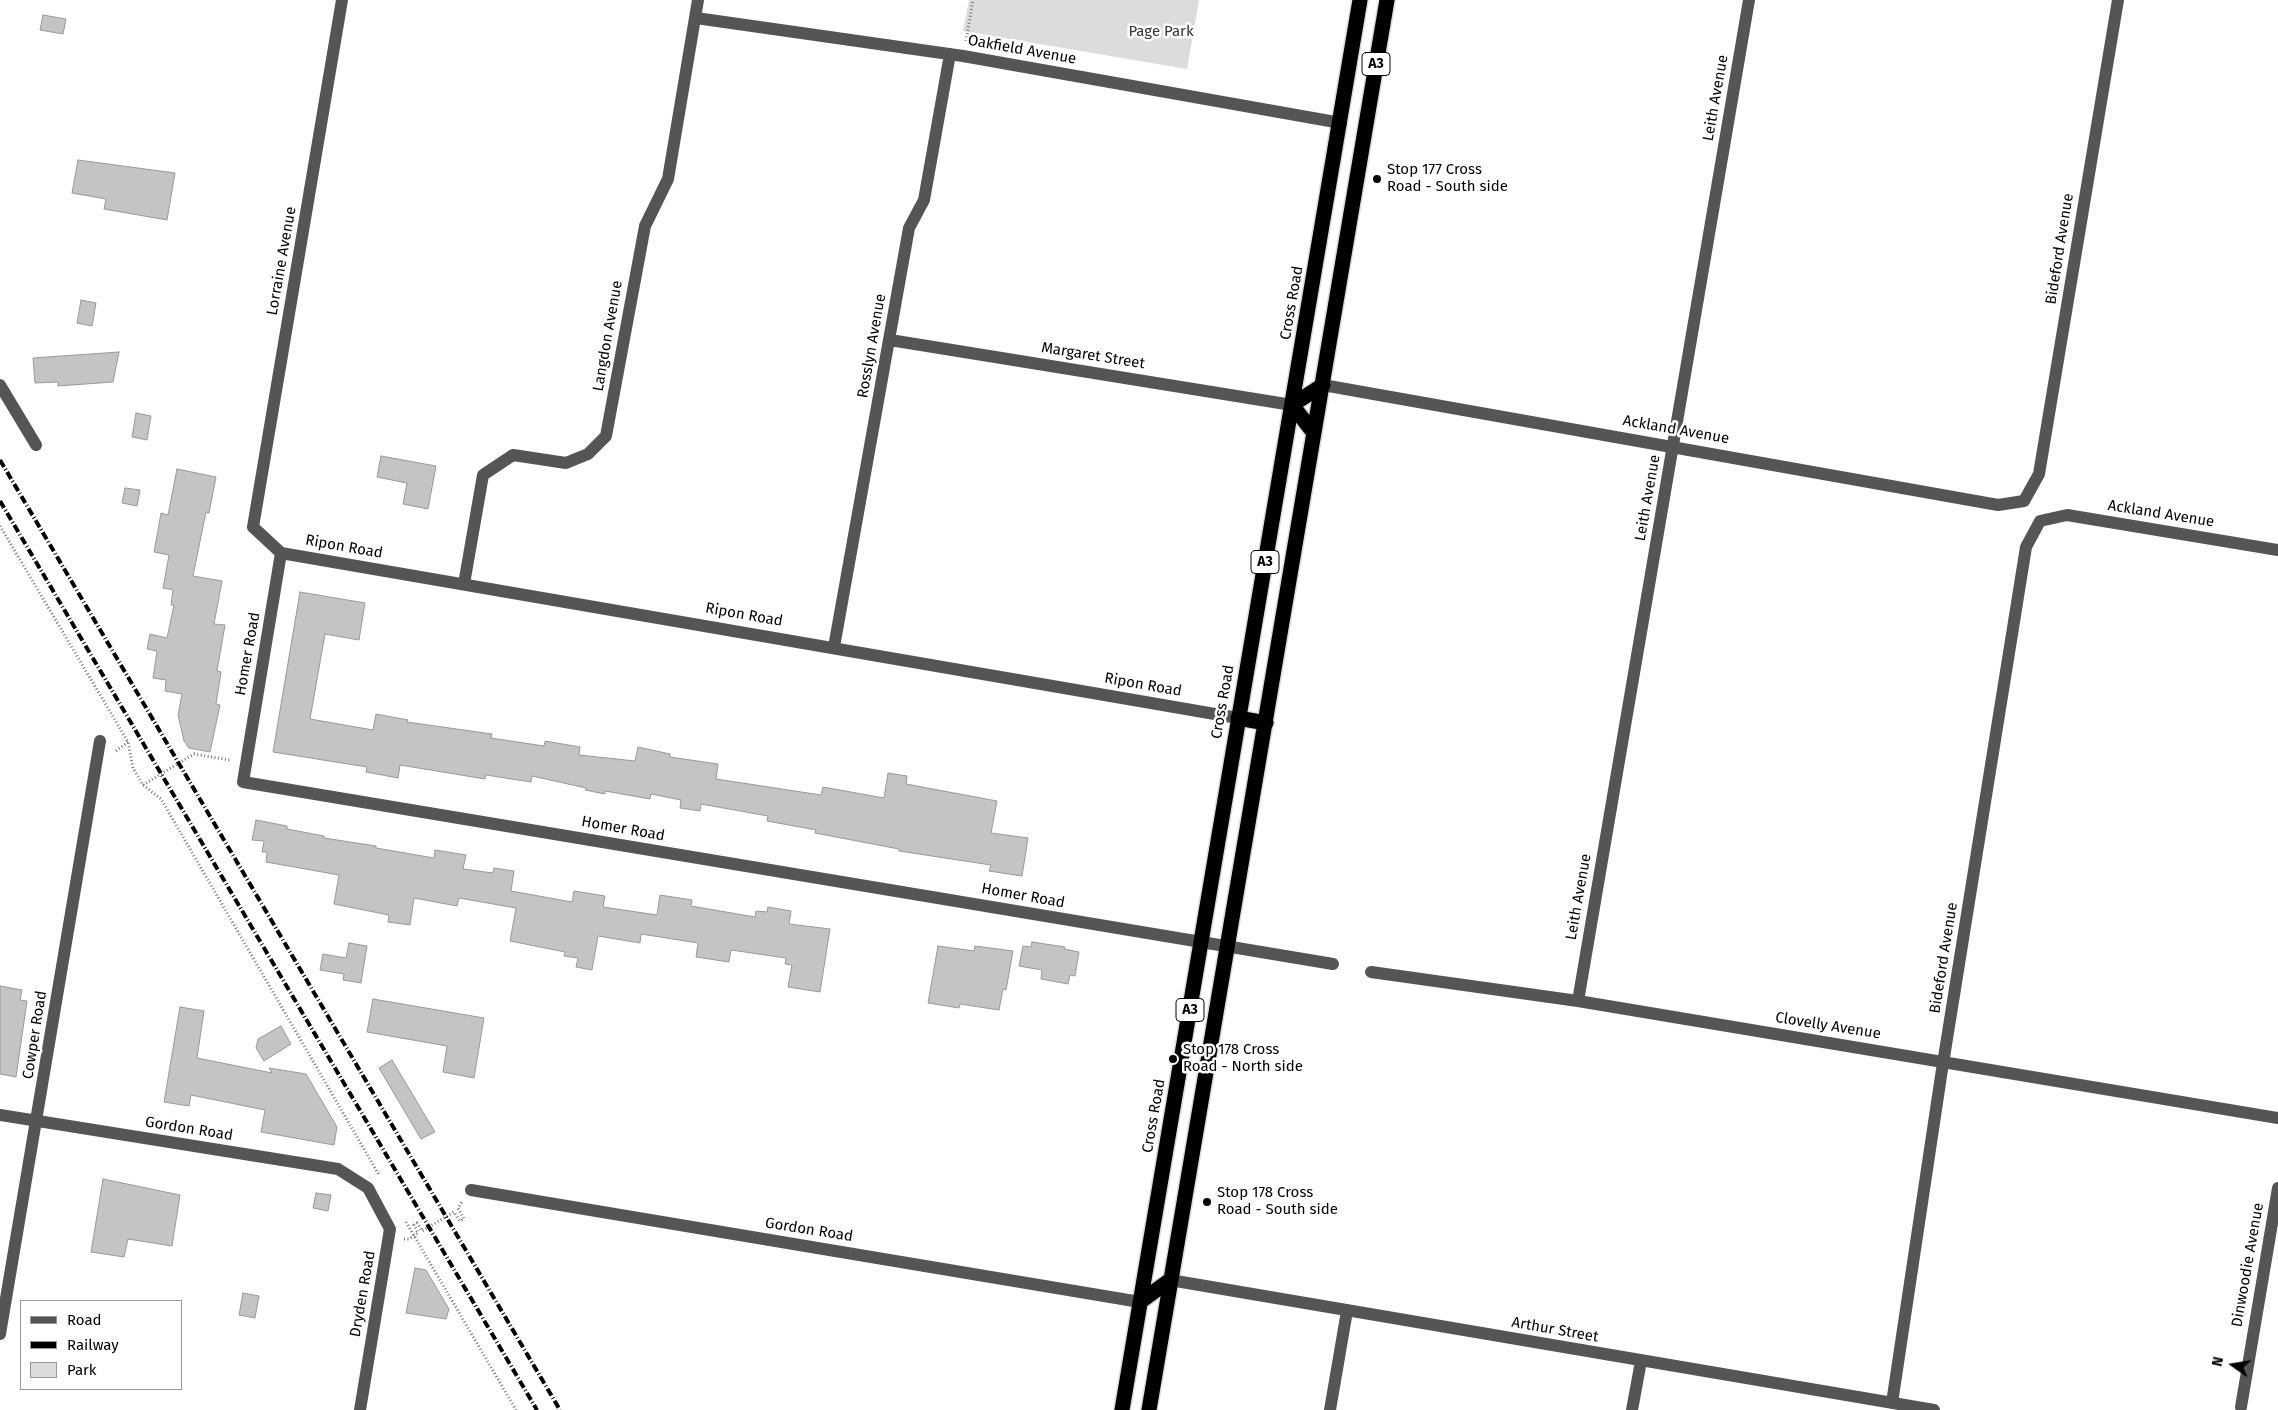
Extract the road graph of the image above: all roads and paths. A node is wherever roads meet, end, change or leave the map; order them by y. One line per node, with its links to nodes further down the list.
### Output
1 (342, 0): 25 (street, Lorraine Avenue)
2 (698, 0): 8 (street, Langdon Avenue)
3 (973, 0): 10 (path)
4 (1360, 0): 11 (highway, Cross Road / A3)
5 (1387, 0): 12 (highway, A3)
6 (1749, 0): 20 (street, Leith Avenue)
7 (2118, 0): 21 (street, Bideford Avenue)
8 (696, 18): 9 (street, Oakfield Avenue); 26 (street, Langdon Avenue)
9 (950, 54): 10 (street, Oakfield Avenue); 13 (street, Rosslyn Avenue)
10 (963, 56): 11 (street, Oakfield Avenue)
11 (1341, 123): 12 (highway); 14 (highway, Cross Road / A3)
12 (1365, 128): 15 (highway, A3)
13 (890, 340): 17 (street, Margaret Street); 27 (street, Rosslyn Avenue)
14 (1299, 363): 15 (highway); 17 (highway, Cross Road / A3)
15 (1323, 385): 17 (highway); 18 (highway, A3); 20 (street, Ackland Avenue)
16 (0, 386): 19 (street)
17 (1292, 405): 18 (highway); 28 (highway, Cross Road / A3)
18 (1314, 433): 29 (highway, A3)
19 (36, 445)
20 (1673, 446): 21 (street, Ackland Avenue); 37 (street, Leith Avenue)
21 (2024, 501)
22 (2040, 521): 24 (street, Ackland Avenue); 38 (street, Bideford Avenue)
23 (0, 526): 32 (path)
24 (2278, 550)
25 (281, 553): 26 (street, Ripon Road); 31 (street, Homer Road)
26 (464, 584): 27 (street, Ripon Road)
27 (834, 647): 28 (street, Ripon Road)
28 (1238, 718): 29 (highway); 33 (highway, Cross Road / A3)
29 (1266, 723): 34 (highway, A3)
30 (100, 740): 41 (street, Cowper Road)
31 (246, 762): 32 (path); 33 (street, Homer Road)
32 (143, 785): 42 (path)
33 (1201, 943): 34 (street, Homer Road); 50 (highway, Cross Road / A3)
34 (1228, 947): 35 (street); 49 (highway, A3)
35 (1333, 964)
36 (1371, 972): 37 (street, Clovelly Avenue)
37 (1578, 1001): 38 (street, Clovelly Avenue)
38 (1944, 1062): 40 (street, Clovelly Avenue); 54 (street, Bideford Avenue)
39 (0, 1115): 41 (street, Gordon Road)
40 (2278, 1118)
41 (36, 1122): 43 (street, Gordon Road); 52 (street, Cowper Road)
42 (382, 1181)
43 (368, 1188): 48 (street, Dryden Road)
44 (2278, 1188): 55 (street, Dinwoodie Avenue)
45 (471, 1190): 47 (path); 50 (street, Gordon Road)
46 (405, 1220): 47 (path)
47 (414, 1236): 48 (path); 58 (path)
48 (389, 1238): 57 (street, Dryden Road)
49 (1170, 1280): 50 (highway); 51 (street, Arthur Street); 60 (highway, A3)
50 (1140, 1302): 59 (highway, Cross Road / A3)
51 (1347, 1311): 53 (street, Arthur Street); 61 (street)
52 (0, 1334)
53 (1641, 1361): 54 (street, Arthur Street); 62 (street)
54 (1892, 1403): 56 (street, Arthur Street)
55 (2241, 1407)
56 (1928, 1409)
57 (360, 1410)
58 (516, 1410)
59 (1122, 1410)
60 (1149, 1410)
61 (1330, 1410)
62 (1632, 1410)

